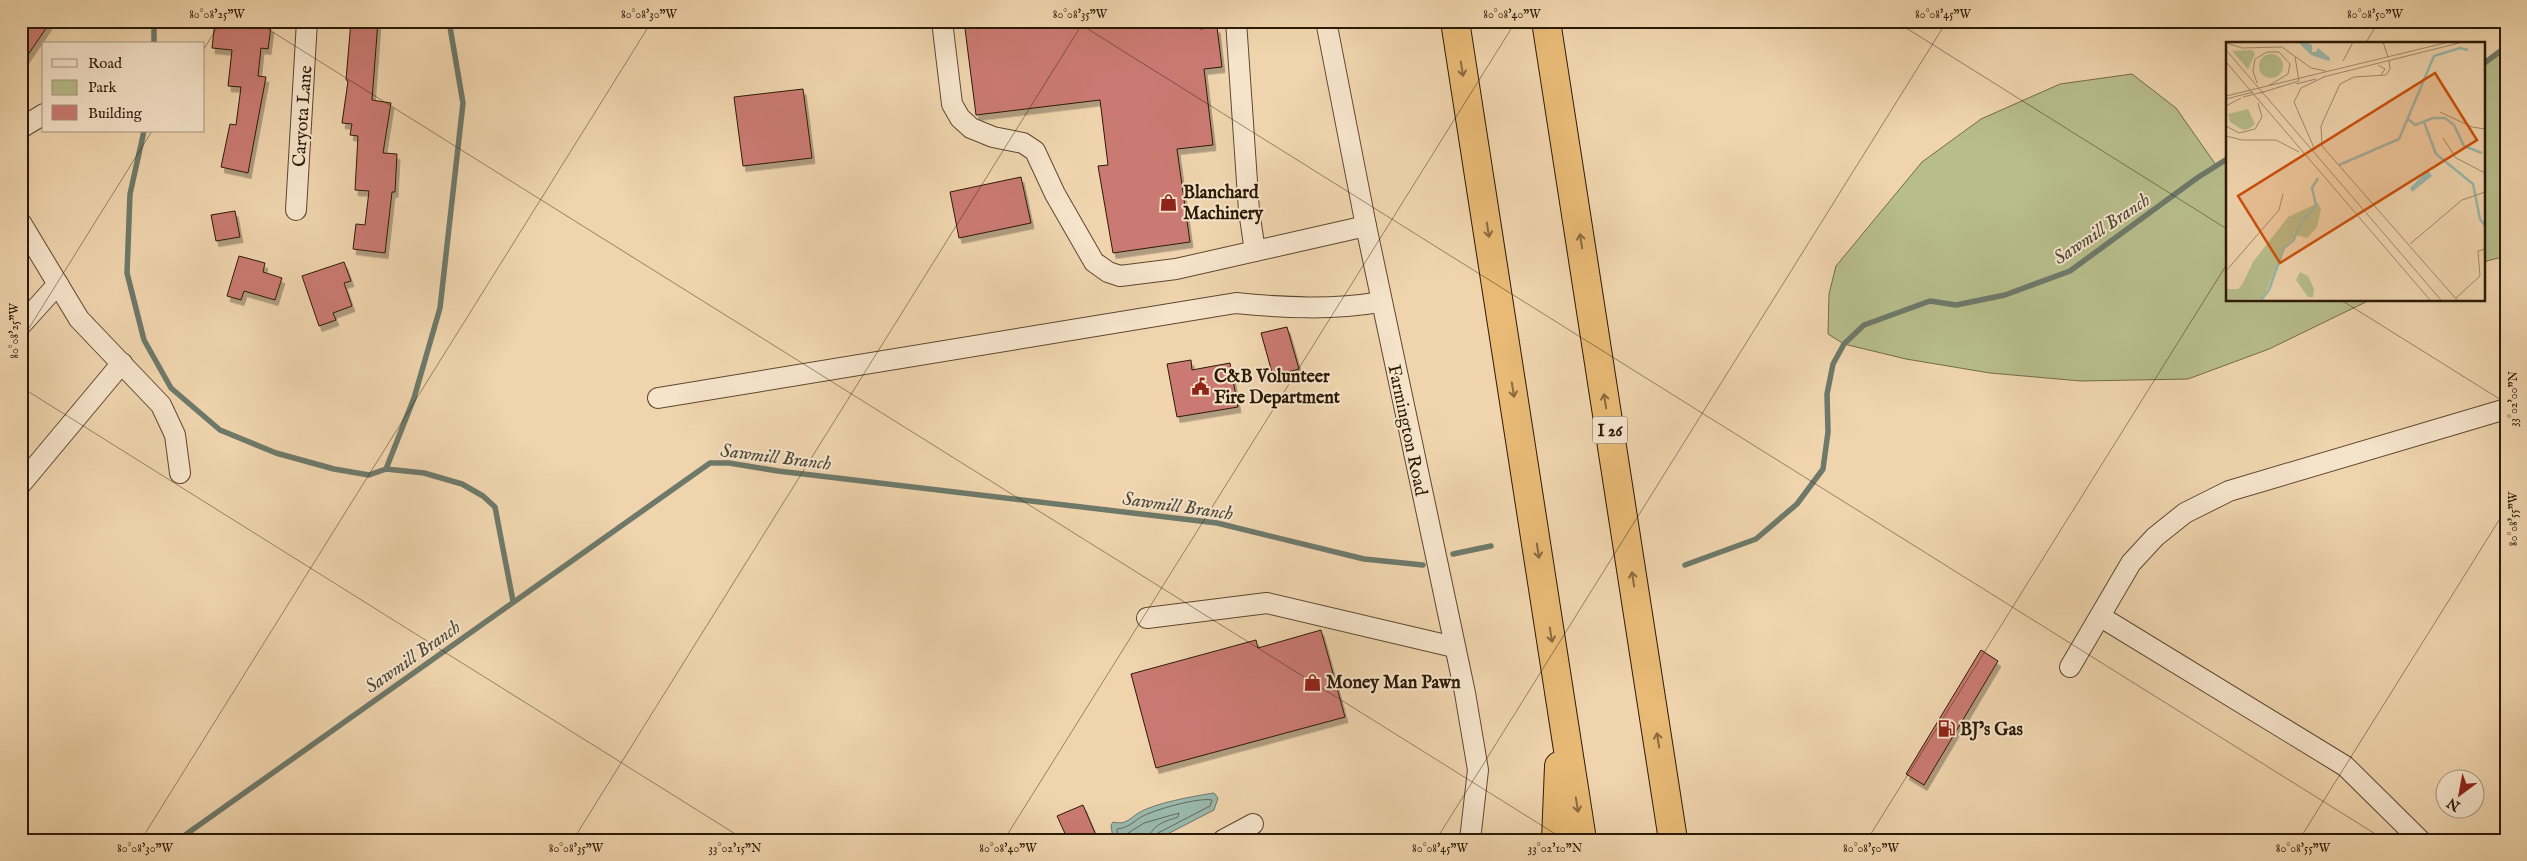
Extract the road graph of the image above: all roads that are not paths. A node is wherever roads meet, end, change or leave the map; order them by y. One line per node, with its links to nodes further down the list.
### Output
1 (307, 21): 9 (street, Caryota Lane)
2 (942, 21): 12 (street)
3 (1236, 21): 12 (street)
4 (1326, 21): 11 (street, Farmington Road)
5 (1455, 21): 25 (highway, one-way to 25)
6 (1546, 21): 26 (highway, I 26, one-way to 6)
7 (42, 115): 8 (street)
8 (21, 128)
9 (296, 210)
10 (21, 223): 13 (street)
11 (1366, 226): 12 (street); 14 (street, Farmington Road)
12 (1256, 251)
13 (58, 284): 15 (street); 16 (street)
14 (1381, 302): 17 (street); 23 (street, Farmington Road)
15 (21, 325)
16 (122, 363): 19 (street); 20 (street)
17 (658, 398)
18 (2506, 409): 21 (street)
19 (25, 472)
20 (180, 473)
21 (2101, 617): 24 (street); 34 (street)
22 (1147, 618): 23 (street)
23 (1454, 647): 29 (street, Farmington Road)
24 (2070, 667)
25 (1562, 705): 30 (highway); 31 (highway, one-way to 31)
26 (1662, 767): 32 (highway, I 26); 33 (highway)
27 (1253, 824): 28 (street)
28 (1223, 840)
29 (1470, 840)
30 (1556, 840)
31 (1582, 840)
32 (1673, 840)
33 (1684, 840)
34 (2420, 840)

